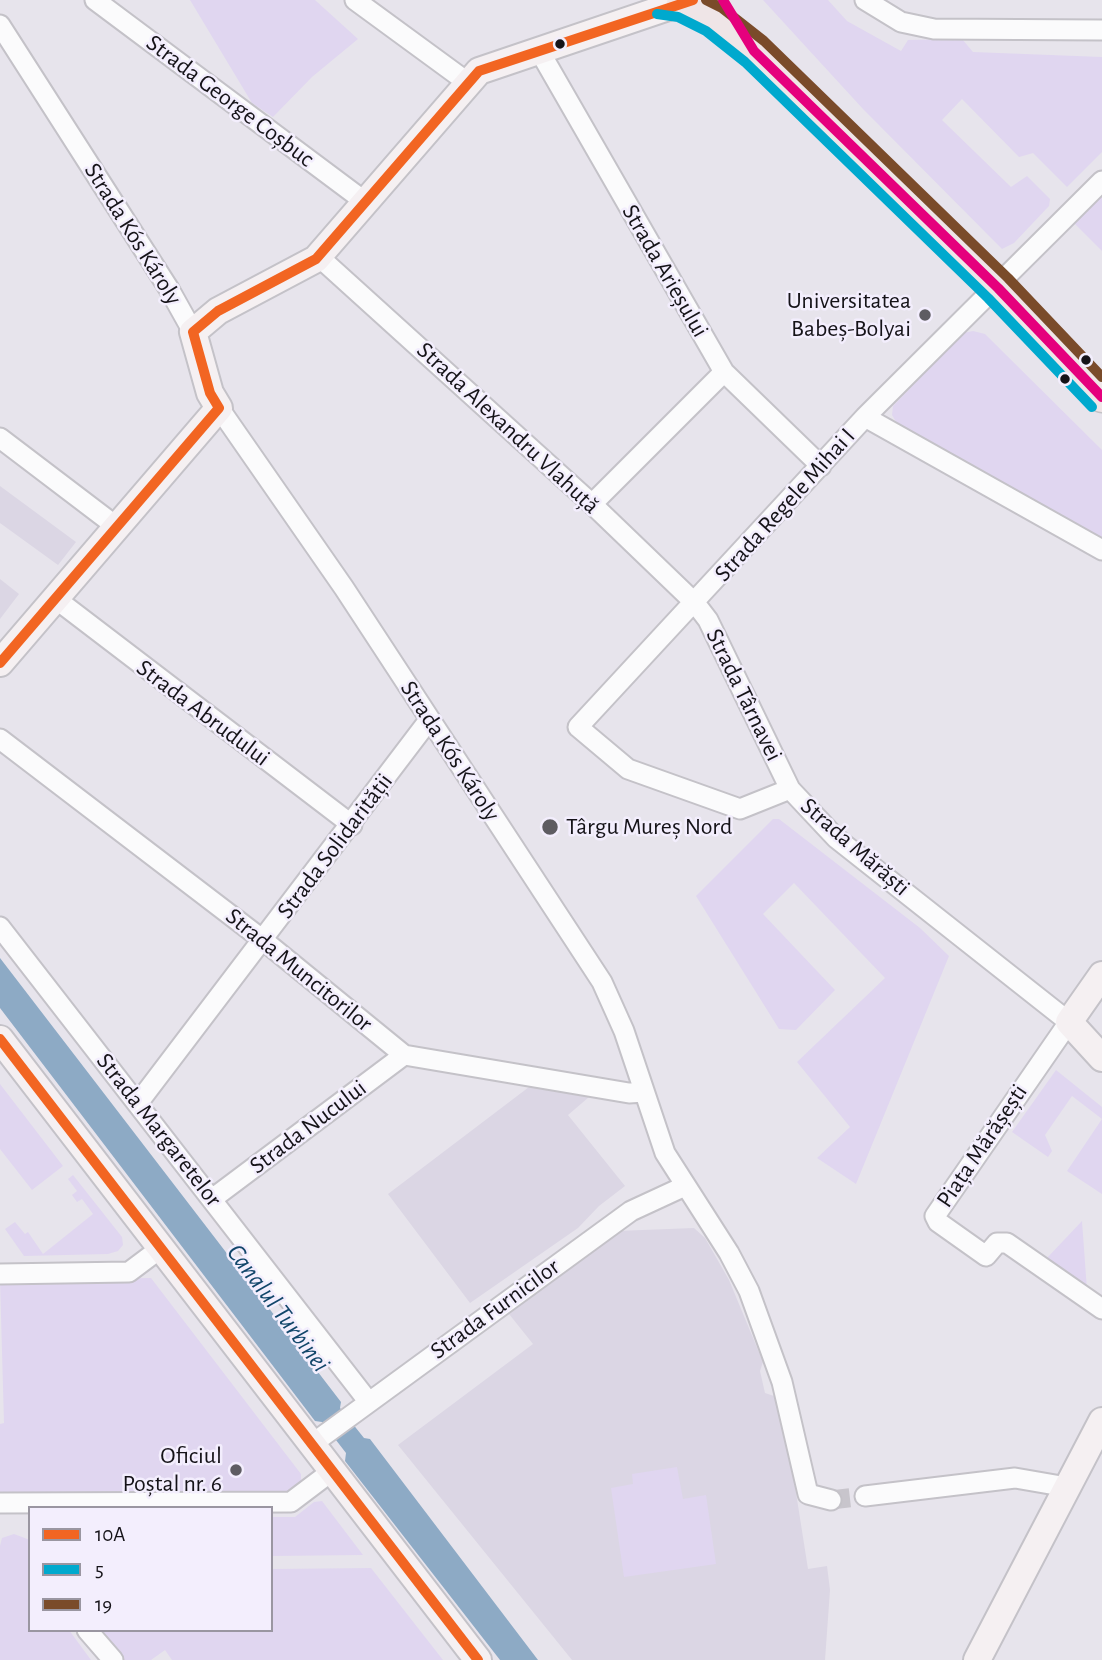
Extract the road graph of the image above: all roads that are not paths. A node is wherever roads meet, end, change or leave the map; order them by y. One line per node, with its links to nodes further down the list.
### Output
1 (95, 0): 14 (street, Strada George Coșbuc)
2 (631, 0): 8 (street)
3 (723, 0): 10 (main road)
4 (865, 0): 9 (street)
5 (364, 2): 12 (street)
6 (678, 2): 8 (street); 10 (main road)
7 (0, 25): 17 (street, Strada Kós Károly)
8 (608, 29): 11 (street)
9 (1102, 30)
10 (754, 51): 16 (main road)
11 (540, 52): 12 (street); 18 (street, Strada Arieșului)
12 (467, 82): 14 (street)
13 (1102, 181): 16 (street, Strada Regele Mihai I)
14 (364, 201): 15 (street)
15 (318, 256): 17 (street); 24 (street, Strada Alexandru Vlahuță)
16 (998, 288): 19 (main road); 21 (street, Strada Regele Mihai I)
17 (192, 332): 20 (street, Strada Kós Károly)
18 (724, 372): 23 (street, Strada Arieșului); 24 (street)
19 (1102, 397)
20 (219, 408): 25 (street); 30 (street, Strada Kós Károly)
21 (865, 417): 23 (street, Strada Regele Mihai I); 26 (street)
22 (0, 438): 25 (street)
23 (821, 466): 28 (street, Strada Regele Mihai I)
24 (592, 504): 28 (street, Strada Alexandru Vlahuță)
25 (117, 527): 27 (street)
26 (1102, 550)
27 (55, 599): 29 (street); 34 (street, Strada Abrudului)
28 (695, 603): 31 (street, Strada Regele Mihai I); 33 (street, Strada Târnavei)
29 (0, 663)
30 (429, 720): 34 (street, Strada Solidarității); 42 (street, Strada Kós Károly)
31 (578, 727): 33 (street, Strada Mărăști)
32 (0, 739): 36 (street, Strada Muncitorilor)
33 (789, 789): 38 (street, Strada Mărăști)
34 (352, 825): 36 (street, Strada Solidarității)
35 (0, 927): 43 (street, Strada Margaretelor)
36 (263, 940): 40 (street, Strada Muncitorilor); 43 (street, Strada Solidarității)
37 (1102, 975): 38 (street, Piața Mărășești)
38 (1069, 1022): 41 (street, Strada Mărăști); 48 (street, Piața Mărășești)
39 (0, 1039): 46 (street)
40 (404, 1055): 42 (street, Strada Muncitorilor); 45 (street, Strada Nucului)
41 (1102, 1058)
42 (642, 1092): 44 (street, Strada Kós Károly)
43 (138, 1103): 45 (street, Strada Margaretelor)
44 (685, 1186): 49 (street, Strada Furnicilor); 55 (street, Strada Kós Károly)
45 (212, 1199): 49 (street, Strada Margaretelor)
46 (161, 1248): 47 (street); 51 (street)
47 (0, 1274)
48 (1102, 1309)
49 (361, 1407): 51 (street, Strada Furnicilor)
50 (1102, 1421): 53 (street)
51 (316, 1441): 52 (street)
52 (332, 1471): 56 (street); 60 (street)
53 (1067, 1487): 54 (street); 61 (street)
54 (865, 1496)
55 (831, 1500)
56 (8, 1504): 57 (street)
57 (28, 1519)
58 (89, 1632): 59 (street)
59 (113, 1660)
60 (478, 1660)
61 (977, 1660)

